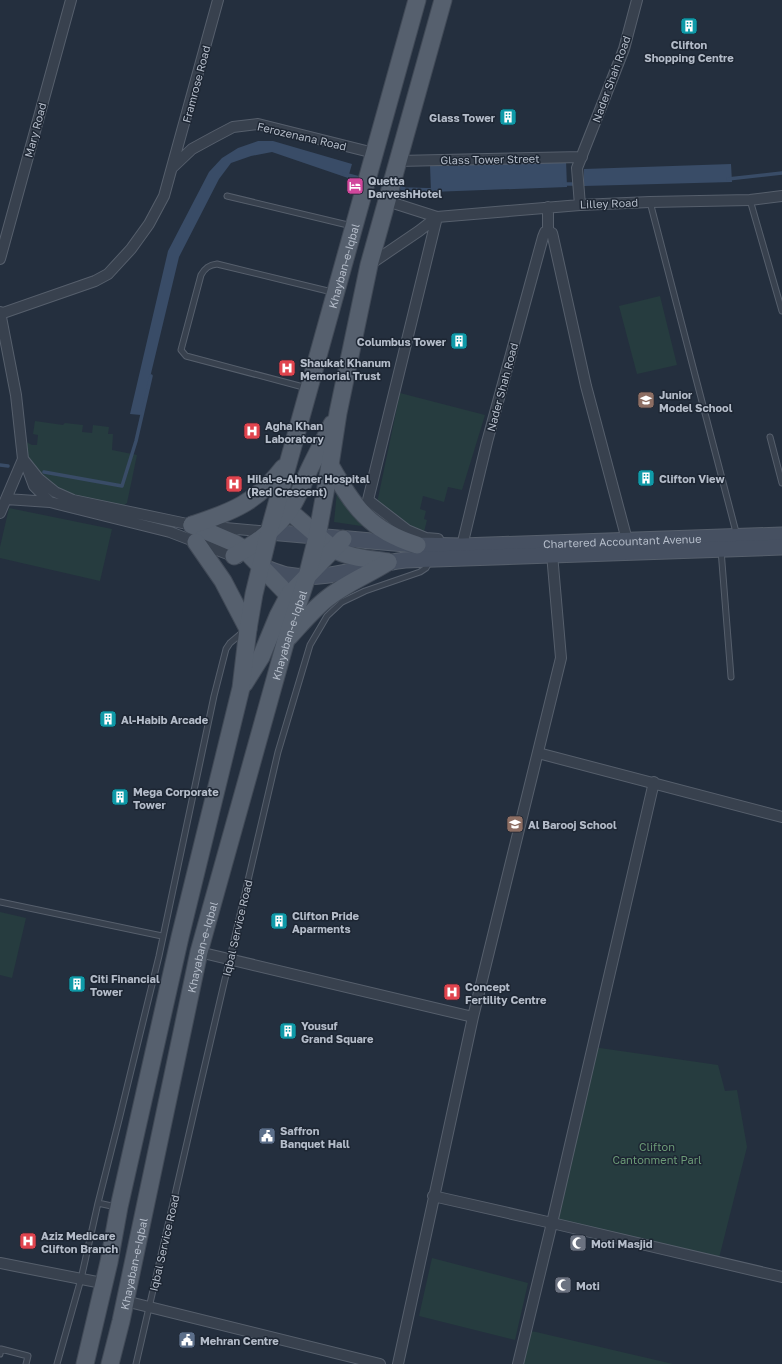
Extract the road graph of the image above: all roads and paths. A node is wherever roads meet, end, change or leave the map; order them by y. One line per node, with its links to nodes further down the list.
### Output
1 (71, 0): 20 (street, Mary Road)
2 (218, 0): 9 (street, Framrose Road)
3 (417, 0): 6 (main road, Khayban-e-Iqbal)
4 (443, 0): 8 (main road)
5 (637, 0): 7 (street, Nader Shah Road)
6 (374, 153): 9 (street, Ferozenana Road); 18 (main road, Khayban-e-Iqbal)
7 (582, 157): 8 (street, Glass Tower Street); 15 (street, Nader Shah Road)
8 (398, 161): 13 (main road)
9 (173, 167): 24 (street, Ferozenana Road)
10 (227, 196): 18 (lane)
11 (782, 196): 12 (street, Lilley Road)
12 (750, 200): 14 (street, Lilley Road); 23 (lane)
13 (387, 201): 17 (street, Lilley Road); 21 (main road)
14 (650, 202): 15 (street, Lilley Road); 41 (lane)
15 (580, 204): 16 (street, Lilley Road)
16 (548, 207): 17 (street, Lilley Road); 19 (street)
17 (437, 217): 21 (street); 35 (street)
18 (353, 227): 22 (main road, Khayban-e-Iqbal)
19 (548, 231): 42 (street); 47 (street, Nader Shah Road)
20 (0, 259)
21 (369, 265): 26 (main road)
22 (335, 292): 25 (main road, Khayban-e-Iqbal); 25 (lane)
23 (782, 310)
24 (0, 313): 28 (street)
25 (308, 388): 29 (main road, Khayban-e-Iqbal)
26 (338, 413): 30 (main road); 34 (main road)
27 (770, 437): 31 (lane)
28 (23, 459): 32 (street); 33 (street); 37 (street)
29 (287, 463): 34 (main road, Khayban-e-Iqbal); 37 (main road)
30 (330, 465): 35 (main road); 40 (main road)
31 (782, 483)
32 (6, 499): 33 (street); 36 (street)
33 (50, 502): 43 (street)
34 (283, 506): 38 (main road, Khayban-e-Iqbal); 40 (main road)
35 (366, 508): 45 (main road); 47 (street)
36 (0, 512)
37 (192, 525): 38 (street); 49 (main road)
38 (269, 532): 40 (street); 49 (main road); 53 (main road, Khayaban-e-Iqbal)
39 (782, 535): 41 (street, Chartered Accountant Avenue)
40 (317, 537): 44 (main road); 54 (main road, Khayaban-e-Iqbal)
41 (737, 537): 42 (street, Chartered Accountant Avenue)
42 (627, 540): 47 (street, Chartered Accountant Avenue)
43 (196, 542): 49 (street); 56 (main road)
44 (338, 544): 45 (street); 52 (main road); 54 (main road)
45 (417, 545): 47 (street)
46 (782, 547): 48 (street, Chartered Accountant Avenue)
47 (463, 548): 50 (street, Chartered Accountant Avenue); 51 (street)
48 (721, 549): 50 (street, Chartered Accountant Avenue); 58 (lane)
49 (240, 554): 53 (main road)
50 (552, 554): 60 (street)
51 (432, 559): 52 (street); 66 (lane, Iqbal Service Road)
52 (388, 562): 54 (street); 57 (main road)
53 (260, 566): 54 (street); 55 (main road); 56 (main road, Khayaban-e-Iqbal)
54 (307, 577): 55 (main road, Khayaban-e-Iqbal)
55 (293, 600): 57 (main road, Khayaban-e-Iqbal); 59 (main road)
56 (248, 629): 59 (main road, Khayaban-e-Iqbal); 64 (lane)
57 (286, 640): 65 (main road, Khayaban-e-Iqbal)
58 (731, 677)
59 (241, 688): 70 (main road, Khayaban-e-Iqbal)
60 (538, 752): 61 (street); 67 (street)
61 (654, 782): 62 (street); 71 (street)
62 (782, 817)
63 (0, 902): 64 (lane)
64 (162, 936): 69 (lane)
65 (199, 952): 66 (street); 76 (main road, Khayaban-e-Iqbal)
66 (230, 959): 67 (street); 77 (lane, Iqbal Service Road)
67 (473, 1017): 68 (street)
68 (433, 1196): 71 (street); 88 (street)
69 (98, 1203): 70 (lane); 75 (lane)
70 (119, 1207): 72 (main road, Khayaban-e-Iqbal)
71 (552, 1223): 74 (street); 89 (street)
72 (109, 1262): 75 (main road); 83 (main road, Khayaban-e-Iqbal)
73 (0, 1263): 75 (street)
74 (782, 1277)
75 (89, 1280): 81 (lane); 82 (main road)
76 (125, 1301): 77 (street); 78 (main road, Khayaban-e-Iqbal)
77 (149, 1308): 86 (lane, Iqbal Service Road); 87 (street)
78 (121, 1321): 84 (main road, Khayaban-e-Iqbal); 85 (main road)
79 (0, 1354): 80 (lane)
80 (26, 1364)
81 (57, 1364)
82 (77, 1364)
83 (85, 1364)
84 (110, 1364)
85 (117, 1364)
86 (136, 1364)
87 (380, 1364)
88 (398, 1364)
89 (518, 1364)

